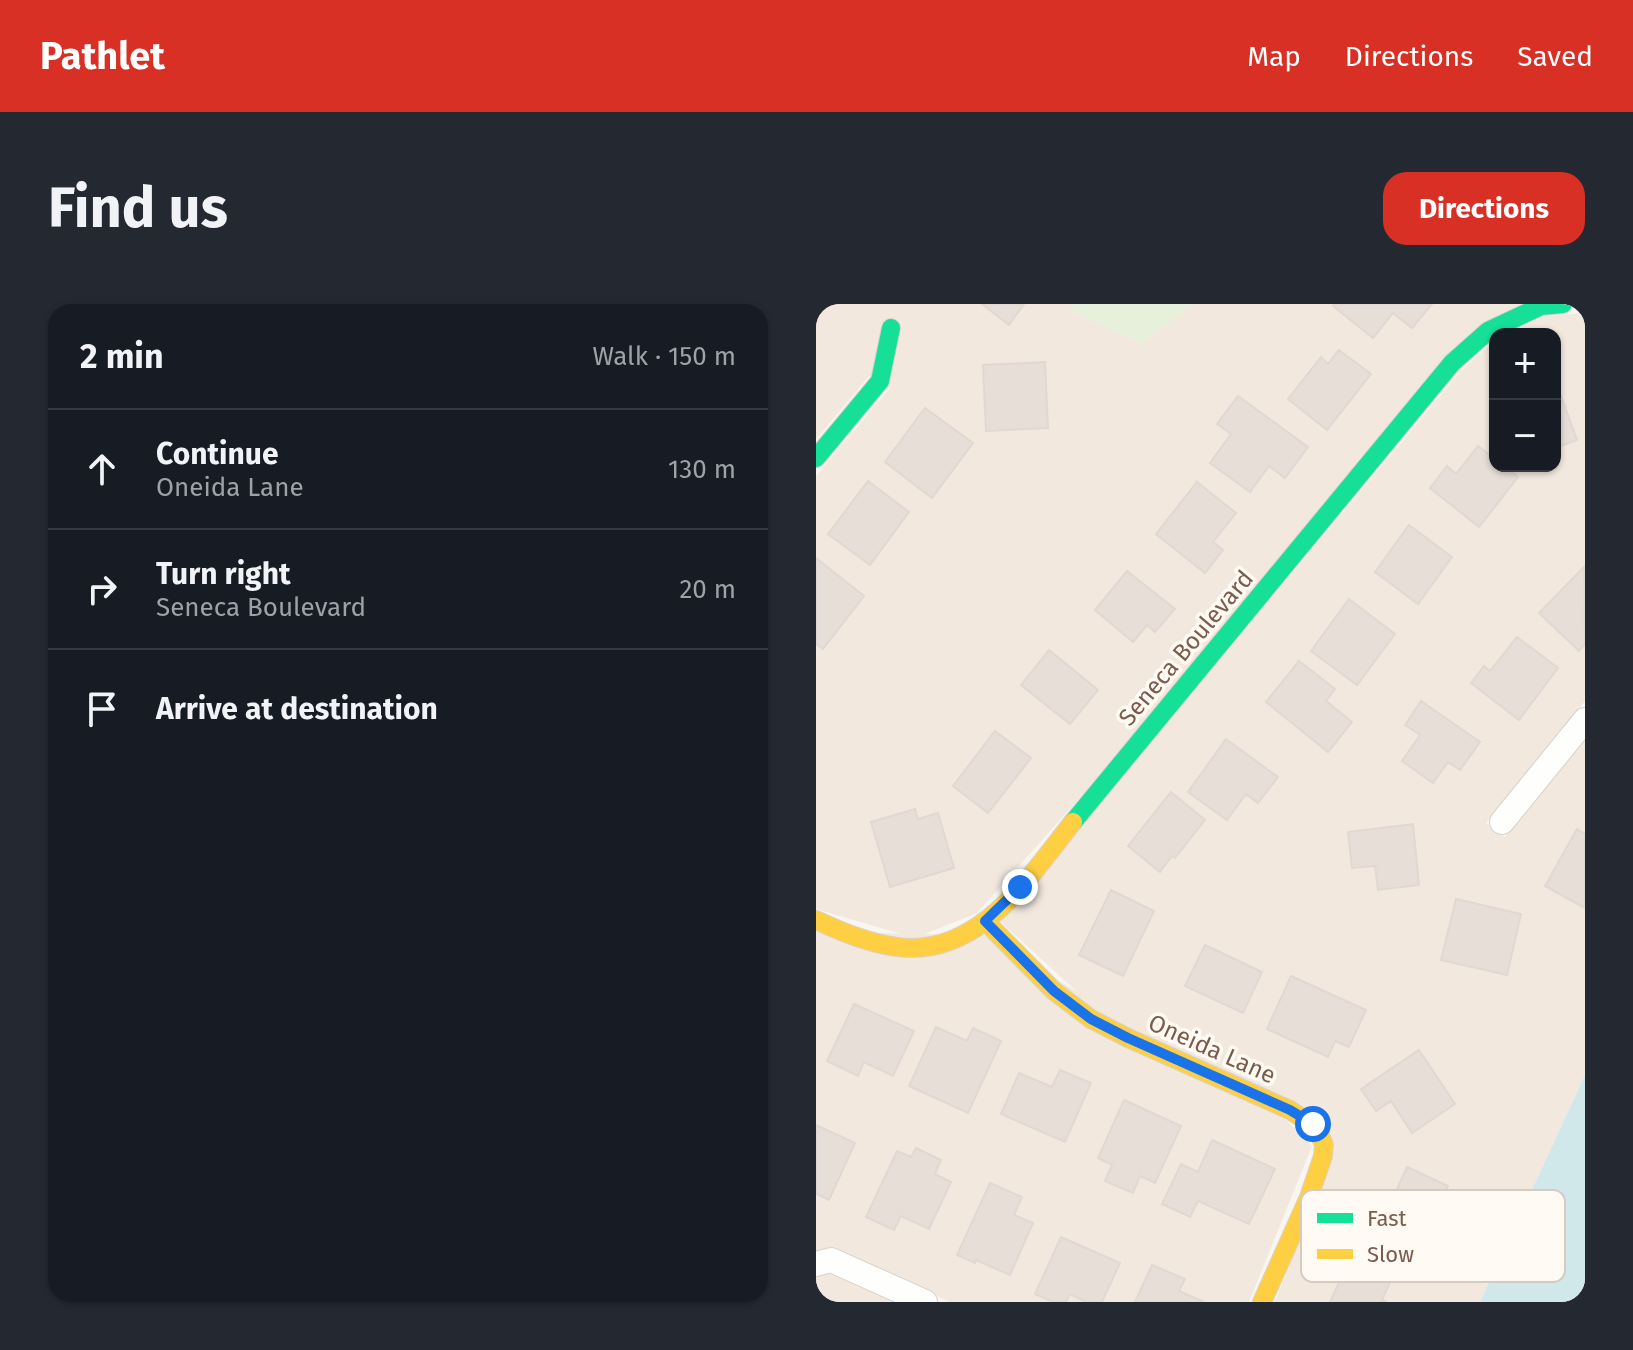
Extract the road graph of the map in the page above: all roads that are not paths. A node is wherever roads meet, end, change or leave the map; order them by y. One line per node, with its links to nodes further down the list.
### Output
1 (1563, 304): 7 (street, Seneca Boulevard)
2 (891, 328): 3 (street)
3 (816, 458)
4 (1585, 720): 5 (street)
5 (1502, 822)
6 (816, 920): 7 (street, Seneca Boulevard)
7 (985, 921): 8 (street, Oneida Lane)
8 (1310, 1190)
9 (1301, 1212): 12 (street, Oneida Lane)
10 (816, 1264): 11 (street)
11 (925, 1302)
12 (1262, 1302)

